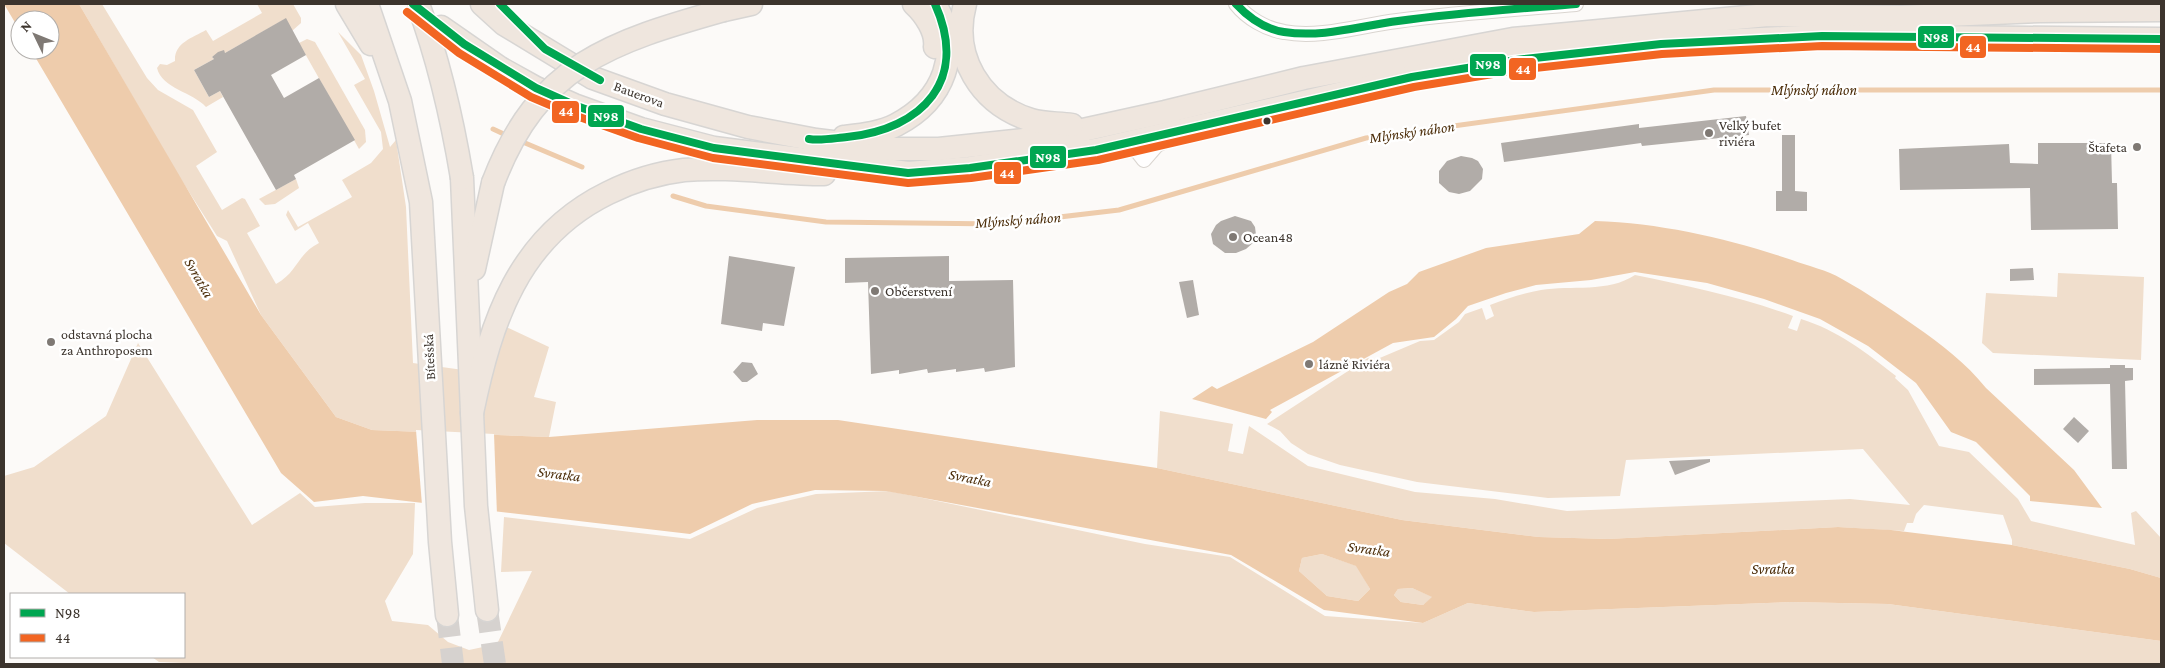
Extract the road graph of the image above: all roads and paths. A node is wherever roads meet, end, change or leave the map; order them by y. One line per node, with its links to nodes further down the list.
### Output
1 (347, 4): 16 (highway)
2 (367, 4): 16 (highway)
3 (418, 4): 21 (highway, bridge)
4 (482, 4): 15 (highway, Bauerova)
5 (500, 4): 15 (highway)
6 (751, 4): 21 (highway, bridge)
7 (914, 4): 17 (highway)
8 (936, 4): 17 (highway)
9 (964, 4): 19 (highway)
10 (1236, 4): 11 (street)
11 (1576, 4)
12 (2161, 10): 19 (highway)
13 (441, 27): 20 (highway)
14 (2161, 38): 19 (highway)
15 (545, 49): 18 (highway, Bauerova)
16 (400, 101): 24 (highway, Bítešská)
17 (914, 114): 18 (highway)
18 (816, 140): 19 (highway)
19 (1094, 140): 20 (highway)
20 (908, 173): 22 (highway)
21 (468, 322): 22 (highway)
22 (475, 372): 23 (highway)
23 (487, 610)
24 (447, 615)

